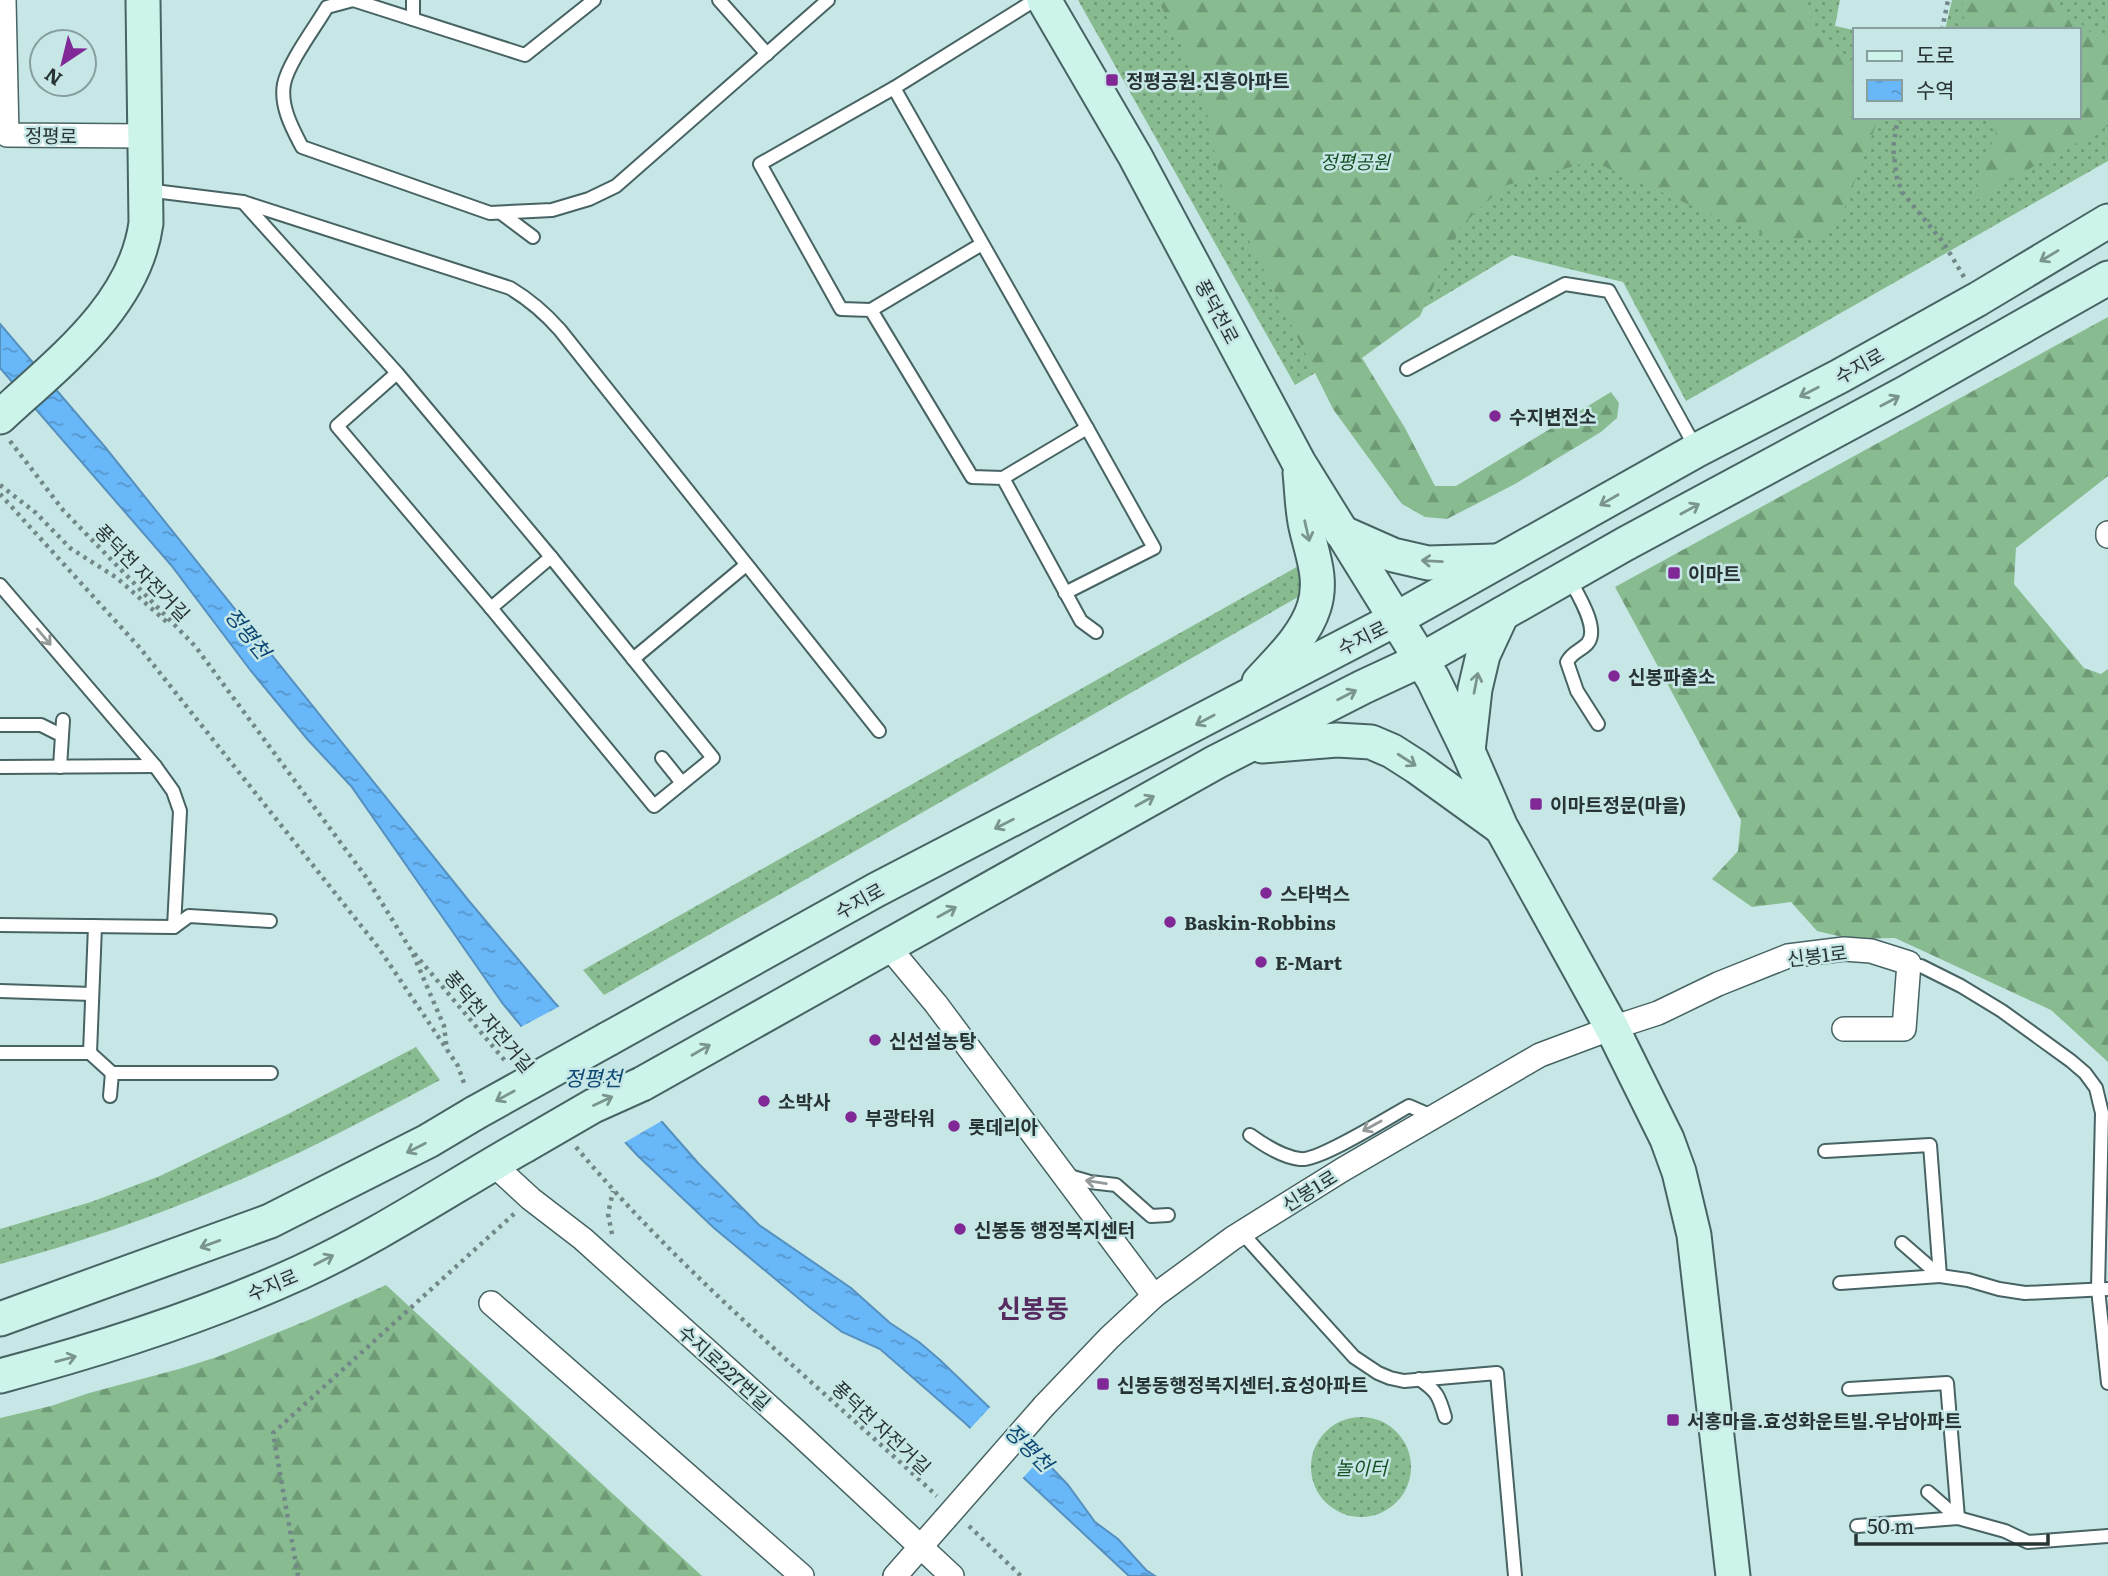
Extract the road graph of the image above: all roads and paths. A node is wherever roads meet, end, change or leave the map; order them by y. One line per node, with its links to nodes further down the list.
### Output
1 (4, 0): 16 (street, 정평로)
2 (143, 0): 16 (main road)
3 (353, 0): 11 (lane); 19 (lane)
4 (412, 0): 11 (lane)
5 (594, 0): 11 (lane)
6 (719, 0): 13 (lane)
7 (828, 0): 13 (lane)
8 (1035, 0): 14 (lane)
9 (1044, 0): 31 (main road, 풍덕천로)
10 (1948, 0): 12 (path)
11 (412, 19)
12 (1942, 28)
13 (767, 54): 19 (lane)
14 (894, 88): 22 (lane); 25 (lane)
15 (1898, 119): 24 (path)
16 (146, 136): 17 (main road)
17 (146, 190): 18 (lane); 28 (main road)
18 (243, 202): 27 (lane); 38 (lane)
19 (500, 213): 21 (lane)
20 (2108, 221): 24 (main road, 수지로, one-way to 24)
21 (533, 237)
22 (982, 244): 25 (lane); 29 (lane)
23 (2108, 278): 39 (main road, one-way to 23)
24 (1978, 299): 30 (main road, 수지로, one-way to 30)
25 (871, 310): 32 (lane)
26 (1407, 369): 30 (lane)
27 (397, 373): 36 (lane); 42 (lane)
28 (1, 424): 46 (path, 풍덕천 자전거길)
29 (1087, 428): 32 (lane); 41 (lane)
30 (1697, 450): 37 (main road, 수지로, one-way to 37)
31 (1299, 463): 35 (main road, 풍덕천로); 49 (main road, one-way to 49)
32 (1003, 478): 41 (lane)
33 (0, 485): 46 (path)
34 (0, 494): 74 (path)
35 (1341, 532): 37 (main road, one-way to 35); 44 (main road, 풍덕천로)
36 (551, 557): 42 (lane); 47 (lane)
37 (1501, 561): 44 (main road, 수지로)
38 (746, 565): 47 (lane); 53 (lane)
39 (1569, 577): 43 (main road); 52 (lane)
40 (0, 585): 58 (lane, one-way to 58)
41 (1065, 593): 45 (lane)
42 (491, 608): 61 (lane)
43 (1502, 614): 48 (main road); 56 (main road, one-way to 43)
44 (1396, 619): 48 (main road); 49 (main road, 수지로)
45 (1096, 632)
46 (194, 646): 68 (path, 풍덕천 자전거길)
47 (633, 659): 61 (lane)
48 (1421, 660): 55 (main road, one-way to 48); 56 (main road)
49 (1243, 700): 81 (main road, 수지로, one-way to 81, bridge)
50 (62, 720): 54 (lane)
51 (0, 724): 54 (lane)
52 (1598, 724)
53 (879, 731)
54 (61, 735): 60 (lane)
55 (1245, 748): 62 (main road, one-way to 62); 67 (main road, one-way to 55)
56 (1468, 751): 62 (main road)
57 (662, 758): 61 (lane)
58 (155, 766): 60 (lane); 66 (lane)
59 (0, 767): 60 (lane)
60 (60, 767)
61 (682, 783)
62 (1501, 827): 72 (main road)
63 (270, 921): 66 (lane)
64 (0, 925): 65 (lane)
65 (95, 926): 66 (lane); 71 (lane)
66 (174, 928)
67 (887, 945): 86 (main road, 수지로, one-way to 67, bridge); 87 (street)
68 (410, 947): 74 (path); 77 (path, 풍덕천 자전거길)
69 (1921, 966): 94 (lane)
70 (0, 991): 71 (lane)
71 (92, 994): 76 (lane)
72 (1612, 1028): 73 (street, 신봉1로); 82 (street, 신봉1로); 115 (main road)
73 (1844, 1029)
74 (447, 1051): 81 (path)
75 (0, 1052): 76 (lane)
76 (90, 1053): 78 (lane)
77 (512, 1070)
78 (112, 1073): 79 (lane); 80 (lane)
79 (271, 1073)
80 (110, 1096)
81 (475, 1113): 97 (main road, one-way to 97)
82 (1432, 1116): 83 (lane, one-way to 83); 90 (street, 신봉1로)
83 (1250, 1135)
84 (573, 1143): 104 (path, 풍덕천 자전거길)
85 (1825, 1151): 92 (lane)
86 (493, 1164): 88 (street, 수지로227번길); 98 (main road, 수지로, one-way to 86)
87 (1062, 1174): 89 (lane, one-way to 87); 95 (street)
88 (531, 1199): 108 (street, 수지로227번길); 109 (path)
89 (1168, 1214)
90 (1242, 1233): 95 (street, 신봉1로); 99 (lane)
91 (1902, 1243): 92 (lane)
92 (1940, 1276): 93 (lane); 94 (lane)
93 (1840, 1283)
94 (2103, 1289): 100 (lane)
95 (1154, 1296): 104 (street, 신봉1로, bridge)
96 (491, 1303): 110 (street)
97 (0, 1318)
98 (0, 1376)
99 (1419, 1380): 102 (lane); 114 (lane)
100 (2108, 1383)
101 (1849, 1389): 105 (lane)
102 (1445, 1416)
103 (1928, 1492): 105 (lane)
104 (950, 1513): 108 (street); 113 (path, 풍덕천 자전거길)
105 (1958, 1518): 106 (lane); 107 (lane)
106 (1857, 1526)
107 (2108, 1536)
108 (921, 1546): 111 (street); 112 (street, 수지로227번길)
109 (298, 1576)
110 (802, 1576)
111 (895, 1576)
112 (952, 1576)
113 (1021, 1576)
114 (1515, 1576)
115 (1733, 1576)

